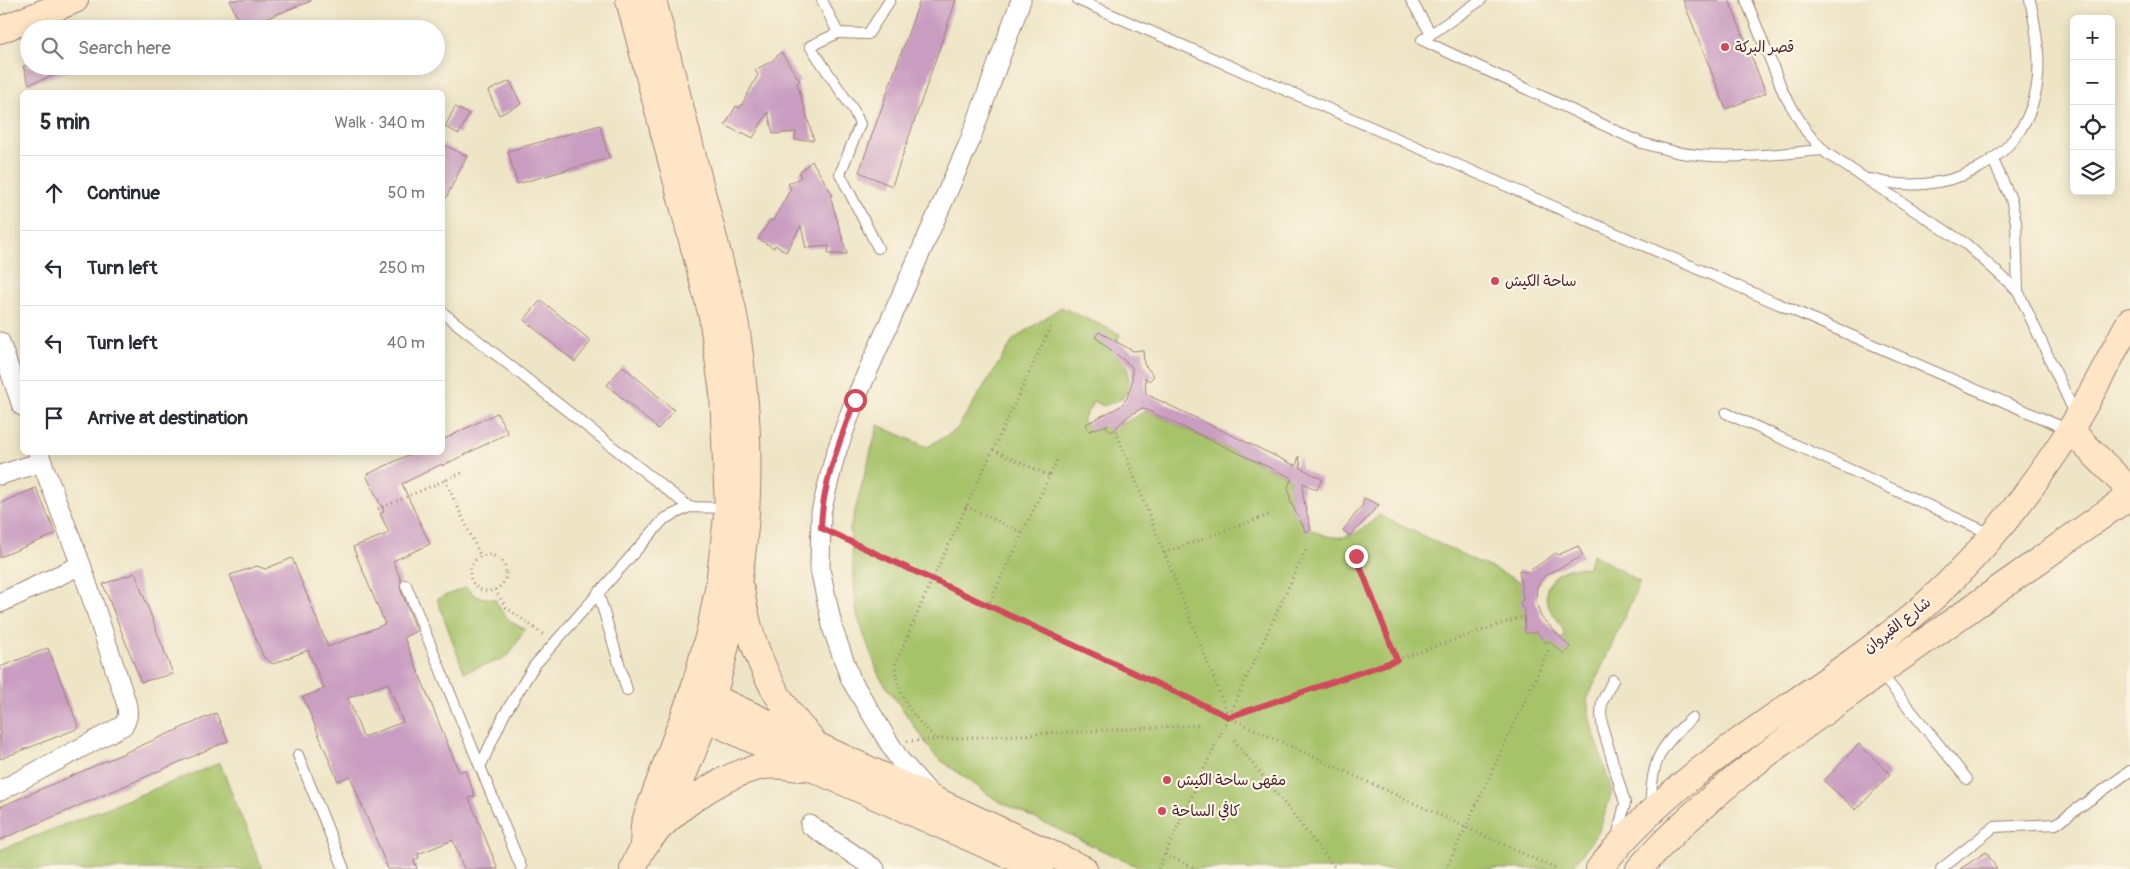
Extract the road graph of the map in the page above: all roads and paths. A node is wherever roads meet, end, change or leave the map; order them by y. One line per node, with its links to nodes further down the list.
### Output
1 (75, 0): 12 (main road)
2 (629, 0): 41 (main road)
3 (653, 0): 53 (main road)
4 (822, 0): 15 (lane)
5 (890, 0): 15 (lane)
6 (1021, 0): 44 (street)
7 (1078, 0): 28 (lane)
8 (1411, 0): 16 (lane)
9 (1481, 0): 16 (lane)
10 (1746, 0): 17 (lane)
11 (2030, 0): 18 (lane)
12 (25, 20)
13 (20, 22): 14 (main road)
14 (0, 30)
15 (838, 33): 20 (lane)
16 (1431, 34): 17 (lane)
17 (1823, 150): 19 (lane)
18 (1993, 160): 19 (lane); 21 (lane)
19 (1861, 176): 21 (lane)
20 (878, 248)
21 (2018, 291): 28 (lane)
22 (445, 314): 40 (lane)
23 (2130, 321): 28 (main road, شارع القيروان)
24 (1051, 326): 30 (path)
25 (1, 347): 26 (street)
26 (20, 400)
27 (1726, 413): 46 (lane)
28 (2073, 424): 37 (main road); 46 (main road, شارع القيروان)
29 (1116, 431): 48 (path)
30 (993, 450): 35 (path); 39 (path)
31 (40, 457): 34 (street); 51 (street)
32 (1058, 458): 35 (path)
33 (462, 473): 36 (path)
34 (0, 475)
35 (1050, 476): 45 (path)
36 (445, 480): 42 (path); 50 (path)
37 (2130, 490)
38 (2130, 496): 63 (main road, شارع القيروان)
39 (966, 506): 45 (path); 52 (path)
40 (689, 507): 41 (lane); 56 (lane)
41 (728, 508): 66 (main road)
42 (378, 509)
43 (1271, 514): 48 (path)
44 (821, 528): 52 (path); 72 (street)
45 (1023, 533): 58 (path)
46 (1993, 535): 80 (main road, شارع القيروان)
47 (1306, 549): 67 (path)
48 (1164, 553): 67 (path)
49 (1356, 556): 62 (path)
50 (481, 557): 55 (path); 55 (path)
51 (81, 565): 57 (street); 78 (street)
52 (932, 580): 58 (path); 70 (path)
53 (740, 582): 66 (main road); 74 (main road)
54 (406, 585): 75 (lane)
55 (495, 590): 60 (path)
56 (598, 592): 60 (lane); 65 (lane)
57 (0, 603)
58 (988, 606): 67 (path)
59 (1522, 617): 62 (path)
60 (554, 643): 75 (lane)
61 (1550, 647): 83 (path)
62 (1397, 660): 67 (path)
63 (1880, 673): 77 (lane); 97 (main road, شارع القيروان)
64 (1613, 680): 86 (lane)
65 (627, 690)
66 (699, 703): 74 (main road); 81 (main road); 85 (main road)
67 (1229, 717): 83 (path); 84 (path)
68 (1692, 718): 80 (lane)
69 (1199, 724): 70 (path)
70 (938, 740): 72 (path)
71 (1234, 740): 94 (path)
72 (890, 742): 79 (street)
73 (298, 754): 88 (lane)
74 (818, 758): 79 (main road); 81 (main road); 90 (main road)
75 (480, 767): 87 (lane)
76 (2130, 772): 98 (lane)
77 (1967, 779)
78 (0, 791)
79 (937, 802): 91 (main road)
80 (1650, 815): 86 (main road, شارع القيروان)
81 (664, 823): 85 (main road)
82 (810, 825): 89 (street)
83 (1466, 827): 95 (path); 96 (path)
84 (1165, 854): 92 (path); 93 (path)
85 (638, 858)
86 (1606, 860)
87 (521, 867)
88 (344, 869)
89 (875, 869)
90 (1040, 869)
91 (1084, 869)
92 (1158, 869)
93 (1197, 869)
94 (1336, 869)
95 (1446, 869)
96 (1556, 869)
97 (1639, 869)
98 (1941, 869)

